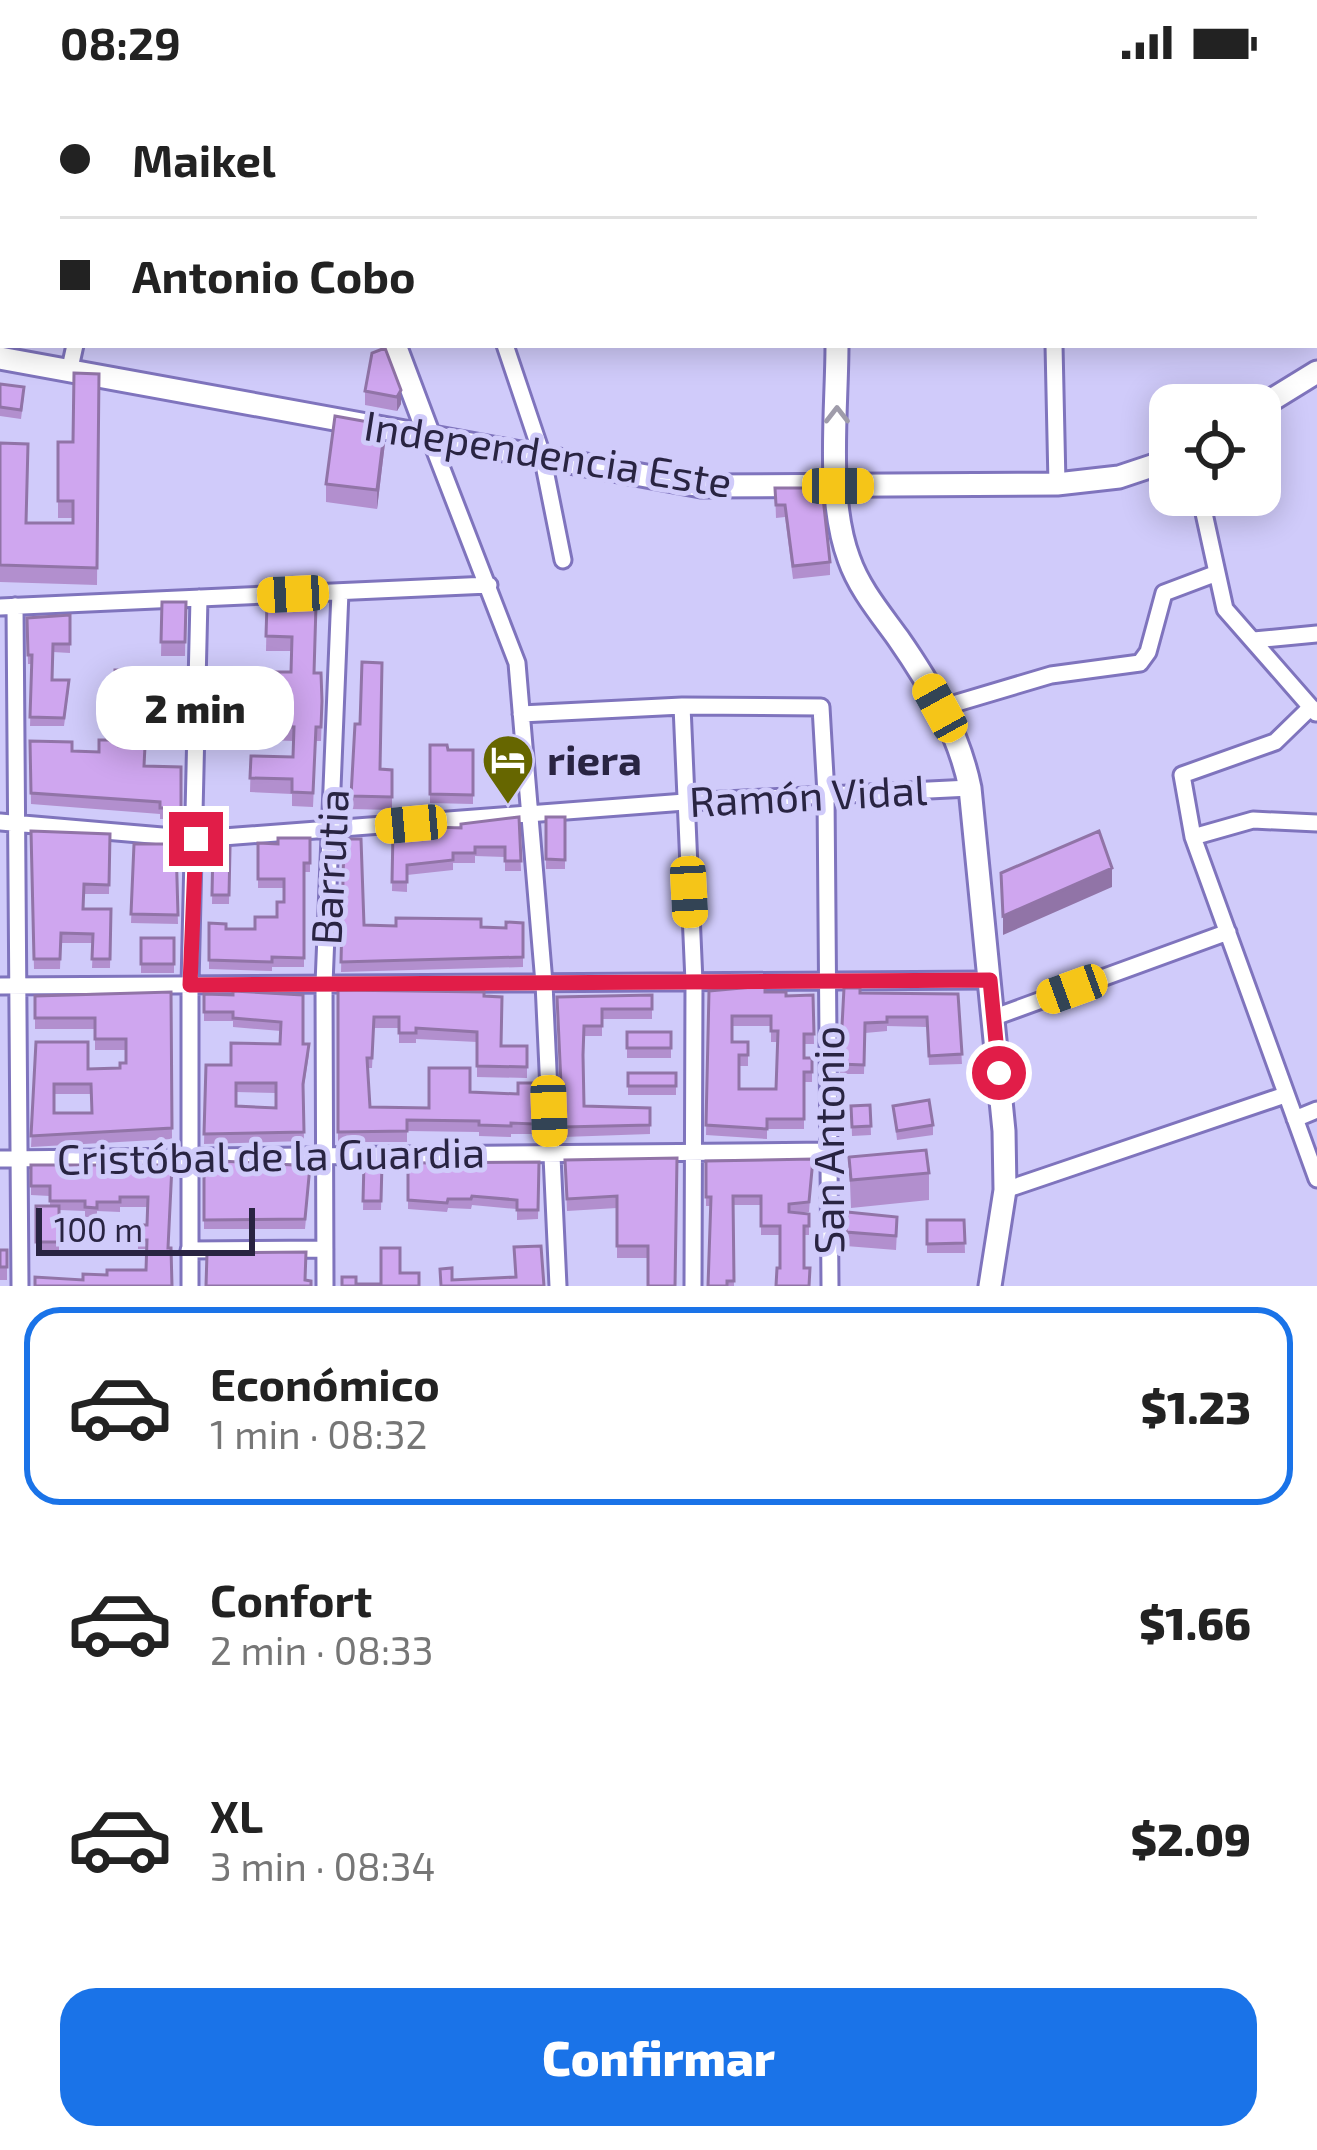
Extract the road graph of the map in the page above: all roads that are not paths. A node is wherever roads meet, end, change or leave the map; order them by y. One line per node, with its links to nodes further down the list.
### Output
1 (74, 348): 7 (street)
2 (396, 348): 10 (main road)
3 (506, 348): 11 (street)
4 (837, 348): 14 (main road, one-way to 4)
5 (1054, 348): 13 (street)
6 (0, 358): 7 (main road, Independencia Este)
7 (70, 368): 10 (main road, Independencia Este)
8 (1317, 372): 9 (main road)
9 (1281, 394)
10 (430, 438): 11 (main road, Independencia Este); 18 (street)
11 (542, 455): 14 (main road, Independencia Este); 16 (street)
12 (1149, 467): 13 (main road, Independencia Este)
13 (1057, 484): 14 (main road, Independencia Este)
14 (838, 486): 25 (main road)
15 (1205, 516): 17 (street)
16 (563, 560)
17 (1217, 573): 23 (street); 25 (street)
18 (489, 585): 19 (street); 27 (street)
19 (340, 592): 20 (street); 34 (street, Barrutia)
20 (200, 598): 21 (street); 36 (street)
21 (8, 606): 32 (street)
22 (1317, 634): 23 (street)
23 (1254, 640): 26 (street)
24 (682, 706): 27 (street); 29 (street, San Antonio); 30 (street)
25 (940, 708): 28 (main road)
26 (1314, 710): 35 (street)
27 (521, 713): 31 (street)
28 (970, 788): 29 (street, Ramón Vidal); 38 (main road)
29 (826, 794): 30 (street, Ramón Vidal); 39 (street, San Antonio)
30 (685, 802): 31 (street, Ramón Vidal); 40 (street)
31 (528, 813): 34 (street, Ramón Vidal); 41 (street)
32 (9, 823): 36 (street, Ramón Vidal); 45 (street)
33 (1317, 823): 35 (street)
34 (332, 831): 36 (street, Ramón Vidal); 42 (street, Barrutia)
35 (1193, 837): 37 (street)
36 (196, 839): 43 (street)
37 (1228, 932): 46 (street); 47 (street)
38 (990, 980): 39 (street); 46 (main road)
39 (827, 981): 40 (street); 50 (street, San Antonio)
40 (694, 982): 41 (street); 51 (street)
41 (544, 983): 42 (street); 52 (street)
42 (324, 984): 43 (street); 53 (street, Barrutia)
43 (190, 985): 45 (street); 54 (street)
44 (0, 986): 45 (street)
45 (20, 986): 56 (street)
46 (994, 1017): 58 (main road)
47 (1285, 1095): 49 (street); 58 (street)
48 (1317, 1110): 49 (street)
49 (1294, 1119): 57 (street)
50 (829, 1151): 51 (street, Cristóbal de la Guardia); 66 (street, San Antonio)
51 (692, 1152): 52 (street, Cristóbal de la Guardia); 65 (street)
52 (550, 1154): 53 (street, Cristóbal de la Guardia); 64 (street)
53 (322, 1156): 54 (street, Cristóbal de la Guardia); 59 (street, Barrutia)
54 (190, 1157): 56 (street, Cristóbal de la Guardia); 60 (street)
55 (0, 1159): 56 (street, Cristóbal de la Guardia)
56 (19, 1159): 61 (street)
57 (1317, 1179)
58 (1005, 1190): 67 (main road)
59 (325, 1249): 60 (street); 63 (street, Barrutia)
60 (189, 1250): 62 (street)
61 (20, 1286)
62 (190, 1286)
63 (325, 1286)
64 (558, 1286)
65 (693, 1286)
66 (830, 1286)
67 (990, 1286)

